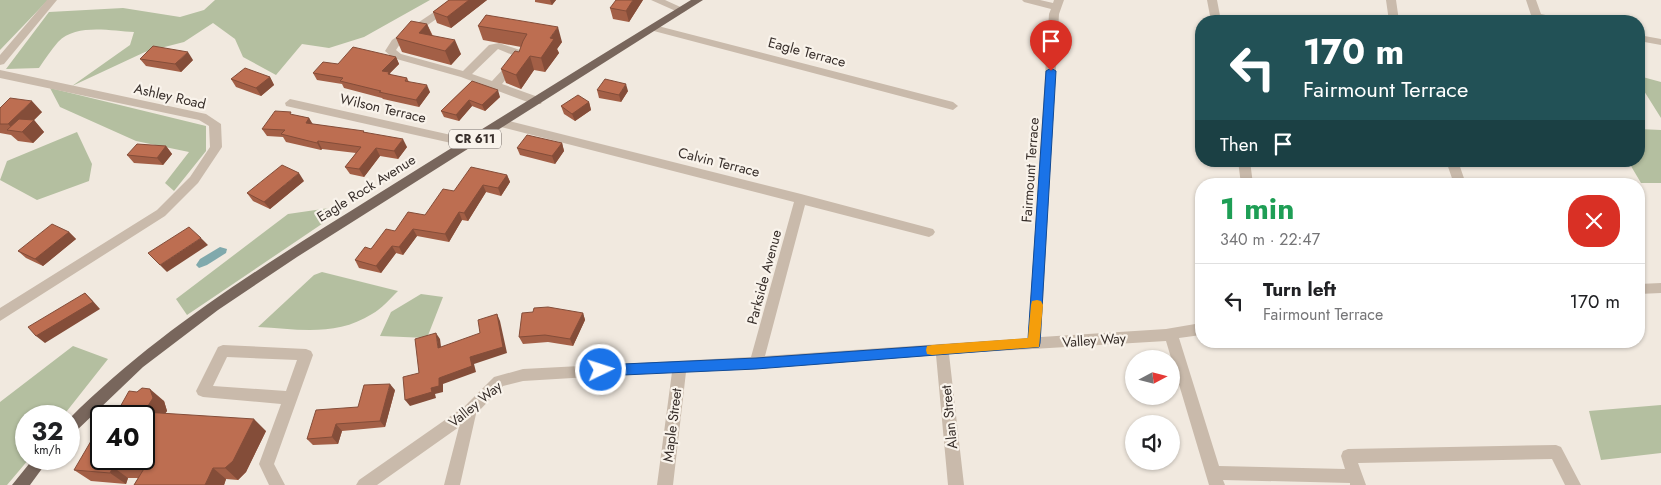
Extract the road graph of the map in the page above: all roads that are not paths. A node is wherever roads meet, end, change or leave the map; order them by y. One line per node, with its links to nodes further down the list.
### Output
1 (52, 0): 17 (street)
2 (459, 0): 19 (street)
3 (656, 0): 10 (street)
4 (698, 0): 10 (main road, Eagle Rock Avenue / CR 611)
5 (1027, 0): 9 (street)
6 (1212, 0): 11 (street)
7 (1391, 0): 12 (street)
8 (1531, 0): 13 (street)
9 (1058, 4): 33 (street, Fairmount Terrace)
10 (682, 10): 14 (main road, Eagle Rock Avenue / CR 611)
11 (1215, 15)
12 (1393, 15)
13 (1536, 15)
14 (654, 28): 21 (main road, Eagle Rock Avenue / CR 611); 23 (street, Eagle Terrace)
15 (1645, 39): 16 (street)
16 (1661, 42)
17 (0, 62)
18 (0, 74): 30 (street, Ashley Road)
19 (465, 75): 20 (street); 20 (street)
20 (494, 85): 21 (street)
21 (537, 101): 24 (main road, Eagle Rock Avenue / CR 611)
22 (290, 103): 25 (street, Wilson Terrace)
23 (952, 106)
24 (501, 123): 25 (main road, Eagle Rock Avenue / CR 611); 26 (street, Calvin Terrace)
25 (469, 143): 39 (main road, Eagle Rock Avenue / CR 611)
26 (801, 198): 27 (street, Calvin Terrace); 35 (street, Parkside Avenue)
27 (929, 232)
28 (1661, 288): 29 (street)
29 (1645, 289)
30 (0, 315)
31 (1195, 330): 32 (street, Valley Way)
32 (1171, 334): 33 (street, Valley Way); 41 (street)
33 (1034, 343): 34 (street, Valley Way)
34 (942, 349): 35 (street, Valley Way); 48 (street, Alan Street)
35 (756, 363): 36 (street, Valley Way)
36 (680, 366): 38 (street, Valley Way); 47 (street, Maple Street)
37 (290, 398): 37 (street); 44 (street)
38 (470, 411): 45 (street, Valley Way); 46 (street)
39 (80, 416)
40 (33, 470): 43 (main road)
41 (1215, 479): 42 (street)
42 (1357, 480): 49 (street)
43 (20, 485)
44 (277, 485)
45 (364, 485)
46 (452, 485)
47 (665, 485)
48 (956, 485)
49 (1573, 485)

